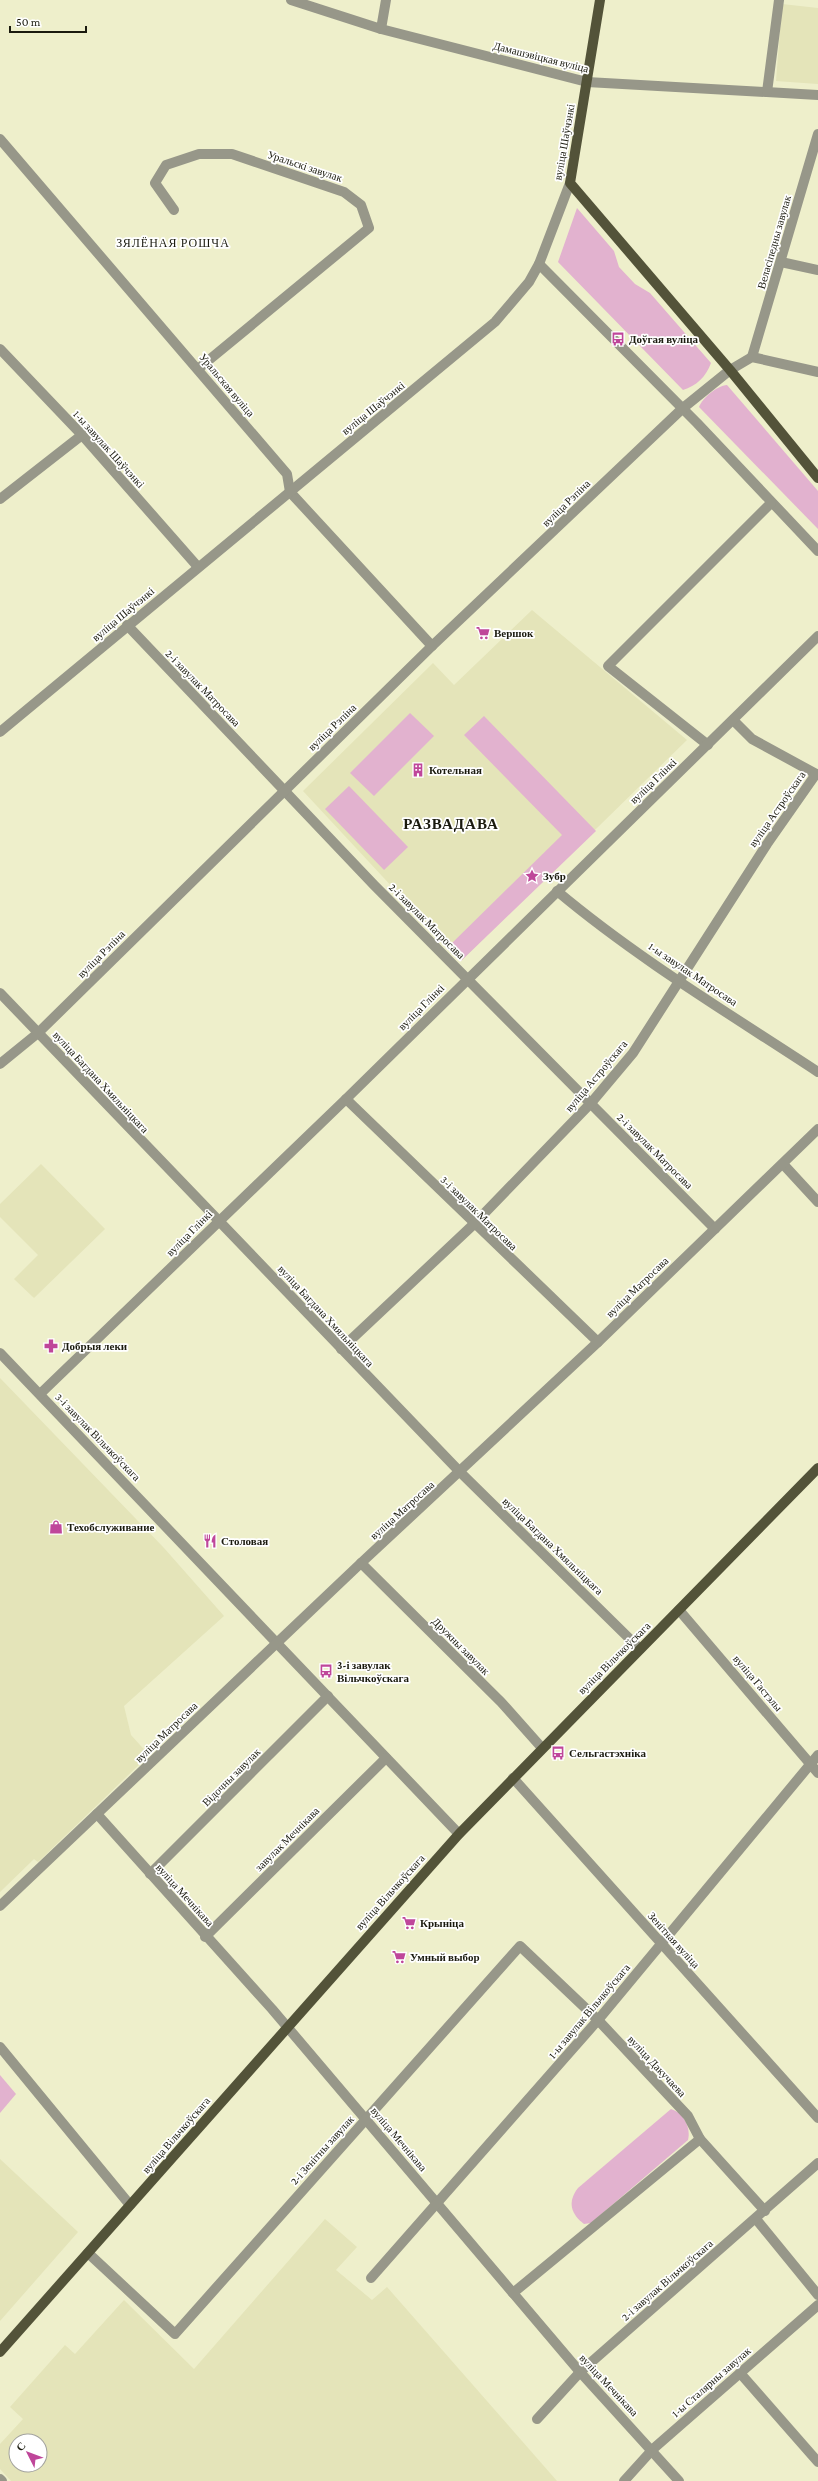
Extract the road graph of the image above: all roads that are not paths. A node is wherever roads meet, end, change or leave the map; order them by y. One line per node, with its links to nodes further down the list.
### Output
1 (291, 0): 5 (street, Дамашэвіцкая вуліца)
2 (386, 0): 5 (street)
3 (600, 0): 6 (main road, вуліца Шаўчэнкі)
4 (779, 0): 7 (street)
5 (381, 29): 6 (street, Дамашэвіцкая вуліца)
6 (587, 82): 7 (street, Дамашэвіцкая вуліца); 11 (main road, вуліца Шаўчэнкі)
7 (767, 92): 8 (street, Дамашэвіцкая вуліца)
8 (818, 95)
9 (818, 134): 13 (street, Веласіпедны завулак)
10 (0, 139): 18 (street, Уральская вуліца)
11 (570, 183): 14 (street, вуліца Шаўчэнкі); 19 (main road)
12 (174, 210): 18 (street, Уральскі завулак)
13 (781, 262): 15 (street); 17 (street, Веласіпедны завулак)
14 (539, 264): 21 (street); 24 (street, вуліца Шаўчэнкі)
15 (818, 270)
16 (0, 349): 22 (street, 1-ы завулак Шаўчэнкі)
17 (752, 357): 19 (street); 20 (street)
18 (198, 369): 24 (street, Уральская вуліца)
19 (730, 370): 21 (street); 23 (main road)
20 (818, 372)
21 (683, 408): 26 (street); 31 (street, вуліца Рэпіна)
22 (82, 435): 25 (street); 28 (street, 1-ы завулак Шаўчэнкі)
23 (818, 478)
24 (290, 492): 28 (street, вуліца Шаўчэнкі); 31 (street)
25 (0, 499)
26 (771, 503): 27 (street); 34 (street)
27 (818, 551)
28 (198, 566): 29 (street, вуліца Шаўчэнкі)
29 (127, 625): 33 (street, вуліца Шаўчэнкі); 36 (street, 2-і завулак Матросава)
30 (818, 636): 32 (street, вуліца Глінкі)
31 (432, 646): 36 (street, вуліца Рэпіна)
32 (734, 720): 34 (street, вуліца Глінкі); 35 (street)
33 (0, 732)
34 (708, 745): 37 (street, вуліца Глінкі)
35 (817, 774): 39 (street, вуліца Астроўскага)
36 (284, 790): 38 (street, 2-і завулак Матросава); 41 (street, вуліца Рэпіна)
37 (557, 891): 38 (street, вуліца Глінкі); 39 (street, 1-ы завулак Матросава)
38 (468, 978): 44 (street, вуліца Глінкі); 45 (street, 2-і завулак Матросава)
39 (678, 979): 43 (street, 1-ы завулак Матросава); 45 (street, вуліца Астроўскага)
40 (0, 994): 41 (street, вуліца Багдана Хмяльніцкага)
41 (38, 1033): 42 (street, вуліца Рэпіна); 49 (street, вуліца Багдана Хмяльніцкага)
42 (0, 1064)
43 (818, 1072)
44 (346, 1099): 49 (street, вуліца Глінкі); 50 (street, 3-і завулак Матросава)
45 (591, 1103): 50 (street, вуліца Астроўскага); 51 (street, 2-і завулак Матросава)
46 (818, 1129): 47 (street, вуліца Матросава)
47 (782, 1164): 48 (street); 51 (street, вуліца Матросава)
48 (818, 1202)
49 (219, 1220): 53 (street, вуліца Багдана Хмяльніцкага); 55 (street, вуліца Глінкі)
50 (474, 1224): 52 (street, 3-і завулак Матросава); 53 (street, вуліца Астроўскага)
51 (715, 1229): 52 (street, вуліца Матросава)
52 (598, 1342): 57 (street, вуліца Матросава)
53 (341, 1349): 57 (street, вуліца Багдана Хмяльніцкага)
54 (0, 1353): 55 (street, 3-і завулак Вільчкоўскага)
55 (40, 1394): 60 (street, 3-і завулак Вільчкоўскага)
56 (818, 1468): 59 (main road, вуліца Вільчкоўскага)
57 (460, 1472): 58 (street, вуліца Матросава); 61 (street, вуліца Багдана Хмяльніцкага)
58 (361, 1563): 60 (street, вуліца Матросава); 63 (street, Дружны завулак)
59 (679, 1610): 61 (main road, вуліца Вільчкоўскага); 66 (street, вуліца Гастэлы)
60 (277, 1643): 62 (street, 3-і завулак Вільчкоўскага); 69 (street, вуліца Матросава)
61 (640, 1649): 63 (main road, вуліца Вільчкоўскага)
62 (328, 1696): 65 (street, 3-і завулак Вільчкоўскага); 71 (street, Відочны завулак)
63 (542, 1748): 68 (main road, вуліца Вільчкоўскага)
64 (818, 1755): 66 (street, 1-ы завулак Вільчкоўскага)
65 (386, 1758): 70 (street, 3-і завулак Вільчкоўскага); 73 (street, завулак Мечнікава)
66 (810, 1764): 67 (street, вуліца Гастэлы); 74 (street, 1-ы завулак Вільчкоўскага)
67 (818, 1773)
68 (513, 1778): 70 (main road, вуліца Вільчкоўскага); 74 (street, Зенітная вуліца)
69 (97, 1814): 71 (street, вуліца Мечнікава); 72 (street, вуліца Матросава)
70 (459, 1834): 77 (main road, вуліца Вільчкоўскага)
71 (150, 1874): 73 (street, вуліца Мечнікава)
72 (0, 1906)
73 (205, 1937): 77 (street, вуліца Мечнікава)
74 (661, 1944): 76 (street, 1-ы завулак Вільчкоўскага); 79 (street, Зенітная вуліца)
75 (520, 1946): 76 (street, вуліца Дакучаева); 80 (street, 2-і Зенітны завулак)
76 (598, 2020): 81 (street, вуліца Дакучаева); 83 (street, 1-ы завулак Вільчкоўскага)
77 (287, 2027): 80 (street, вуліца Мечнікава); 84 (main road, вуліца Вільчкоўскага)
78 (0, 2047): 84 (street)
79 (818, 2118)
80 (366, 2119): 83 (street, вуліца Мечнікава); 87 (street, 2-і Зенітны завулак)
81 (700, 2138): 85 (street, вуліца Дакучаева); 89 (street)
82 (818, 2163): 85 (street, 2-і завулак Вільчкоўскага)
83 (437, 2204): 88 (street, 1-ы завулак Вільчкоўскага); 89 (street, вуліца Мечнікава)
84 (130, 2205): 87 (main road, вуліца Вільчкоўскага)
85 (765, 2211): 86 (street, 2-і завулак Вільчкоўскага)
86 (756, 2219): 90 (street); 93 (street, 2-і завулак Вільчкоўскага)
87 (88, 2253): 92 (main road, вуліца Вільчкоўскага)
88 (371, 2278)
89 (513, 2293): 93 (street, вуліца Мечнікава)
90 (818, 2295)
91 (818, 2306): 94 (street, 1-ы Сталярны завулак)
92 (0, 2352)
93 (580, 2372): 95 (street, 2-і завулак Вільчкоўскага); 96 (street, вуліца Мечнікава)
94 (740, 2373): 96 (street, 1-ы Сталярны завулак); 97 (street)
95 (537, 2419)
96 (653, 2449): 100 (street, 1-ы Сталярны завулак); 101 (street, вуліца Мечнікава)
97 (818, 2462)
98 (0, 2479): 99 (street)
99 (2, 2481)
100 (624, 2481)
101 (680, 2481)

